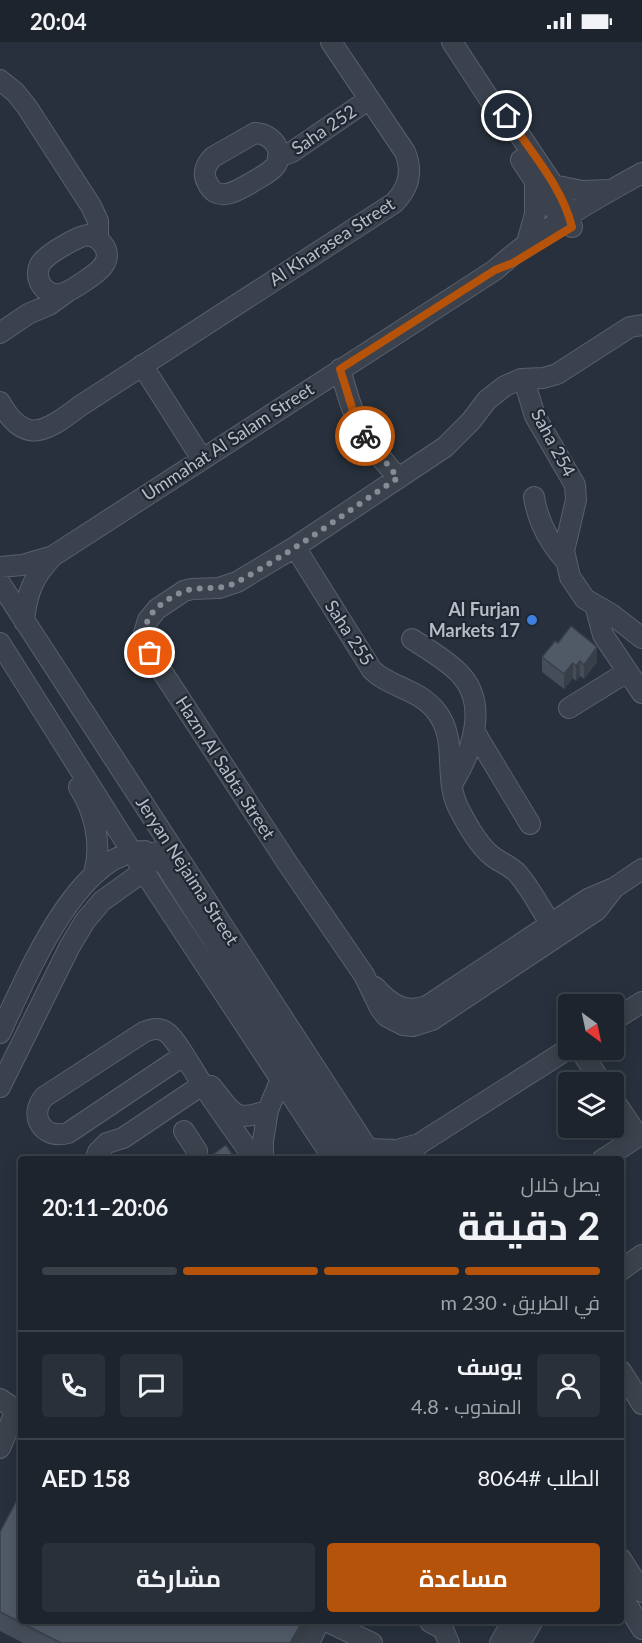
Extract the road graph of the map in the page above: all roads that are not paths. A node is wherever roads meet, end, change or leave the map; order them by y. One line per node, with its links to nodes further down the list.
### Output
1 (331, 42): 4 (street, Al Kharasea Street)
2 (452, 42): 7 (street)
3 (0, 80): 10 (street)
4 (368, 100): 5 (street, Saha 252); 18 (street, Al Kharasea Street)
5 (278, 157)
6 (642, 173): 8 (street, Ummahat Al Salam Street); 9 (street, Ummahat Al Salam Street)
7 (544, 183): 8 (street); 9 (street); 11 (street)
8 (612, 190): 9 (street, Ummahat Al Salam Street)
9 (568, 220): 11 (street, Ummahat Al Salam Street); 12 (street, Ummahat Al Salam Street)
10 (98, 239): 13 (street); 14 (street)
11 (526, 246): 12 (street, Ummahat Al Salam Street)
12 (495, 270): 19 (street, Ummahat Al Salam Street)
13 (41, 285): 14 (street); 15 (street)
14 (67, 292): 15 (street)
15 (28, 314): 17 (street)
16 (642, 325): 20 (street, Hazm Al Sabta Street)
17 (0, 333)
18 (141, 365): 23 (street, Al Kharasea Street); 24 (street)
19 (340, 369): 24 (street, Ummahat Al Salam Street); 25 (street)
20 (521, 379): 25 (street, Hazm Al Sabta Street); 29 (street, Saha 254)
21 (0, 396): 23 (street, Al Kharasea Street)
22 (0, 402): 23 (street, Al Kharasea Street)
23 (80, 406)
24 (202, 459): 28 (street, Ummahat Al Salam Street)
25 (398, 478): 27 (street, Hazm Al Sabta Street)
26 (534, 497): 29 (street)
27 (295, 547): 42 (street, Saha 255); 53 (street, Hazm Al Sabta Street)
28 (53, 556): 30 (street, Ummahat Al Salam Street); 33 (street, Ummahat Al Salam Street)
29 (565, 560): 32 (street, Saha 254)
30 (0, 567)
31 (0, 583): 33 (street, Jeryan Nejaima Street)
32 (595, 604): 34 (street, Saha 254); 37 (street)
33 (24, 621): 44 (street, Jeryan Nejaima Street)
34 (642, 638)
35 (412, 639): 41 (street)
36 (0, 643): 39 (street, Jeryan Nejaima Street)
37 (627, 672): 38 (street); 40 (street)
38 (642, 693)
39 (41, 708): 45 (street, Jeryan Nejaima Street); 50 (street)
40 (569, 708)
41 (474, 731): 42 (street); 43 (street)
42 (451, 786): 52 (street)
43 (530, 824)
44 (157, 825): 46 (street); 47 (street, Jeryan Nejaima Street)
45 (132, 852): 46 (street); 49 (street, Jeryan Nejaima Street); 50 (street)
46 (156, 852): 47 (street); 49 (street); 74 (street)
47 (185, 867): 74 (street, Jeryan Nejaima Street)
48 (642, 869): 51 (street, Hazm Al Sabta Street)
49 (144, 871): 59 (street, Jeryan Nejaima Street); 60 (street)
50 (94, 873): 56 (street)
51 (614, 888): 52 (street, Hazm Al Sabta Street); 53 (street, Hazm Al Sabta Street)
52 (551, 924): 53 (street, Hazm Al Sabta Street)
53 (531, 946)
54 (642, 1002): 55 (street)
55 (624, 1014)
56 (0, 1033)
57 (558, 1055): 67 (street)
58 (183, 1056): 58 (street); 61 (street)
59 (281, 1079): 62 (street); 73 (street, Jeryan Nejaima Street)
60 (1, 1082)
61 (202, 1085): 62 (street); 66 (street); 71 (street)
62 (268, 1110): 72 (street)
63 (624, 1113): 65 (street)
64 (184, 1131): 70 (street)
65 (640, 1135): 76 (street)
66 (123, 1138): 68 (street); 69 (street)
67 (419, 1144): 74 (street); 75 (street)
68 (96, 1156)
69 (109, 1156)
70 (196, 1156)
71 (252, 1156)
72 (263, 1156)
73 (331, 1156)
74 (366, 1156)
75 (409, 1156)
76 (608, 1156)
77 (641, 1258): 78 (street)
78 (624, 1268)
79 (624, 1376): 81 (street)
80 (0, 1399): 82 (street)
81 (642, 1404)
82 (0, 1448)
83 (624, 1564): 84 (street)
84 (642, 1592)
85 (624, 1600): 91 (street)
86 (318, 1624): 92 (street)
87 (332, 1624): 93 (street)
88 (434, 1624): 94 (street)
89 (511, 1624): 95 (street)
90 (531, 1624): 96 (street)
91 (642, 1629)
92 (309, 1643)
93 (372, 1643)
94 (449, 1643)
95 (500, 1643)
96 (520, 1643)

